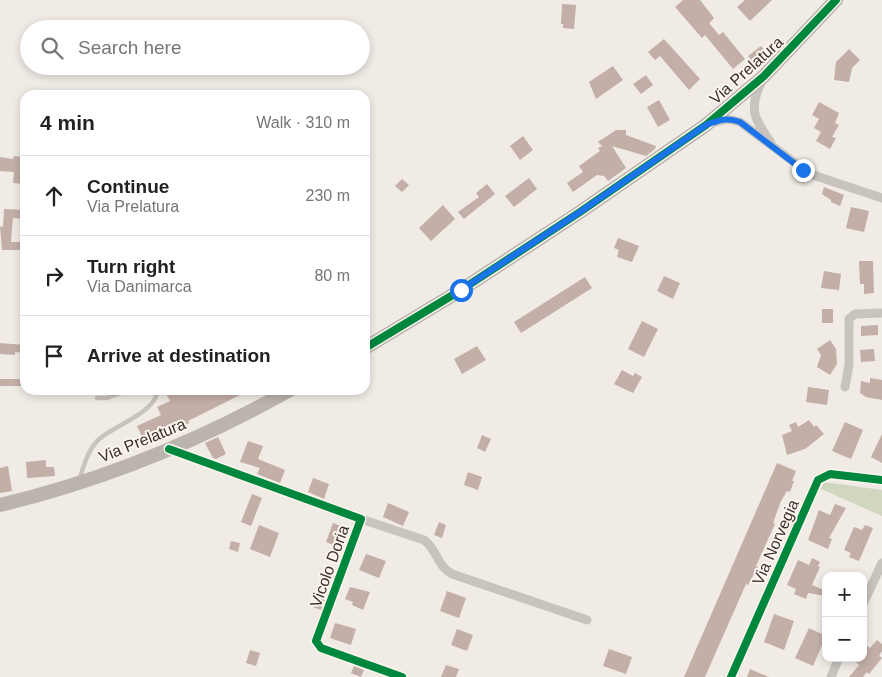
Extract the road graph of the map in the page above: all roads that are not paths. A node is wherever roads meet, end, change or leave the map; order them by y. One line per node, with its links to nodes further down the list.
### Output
1 (836, 0): 2 (street, Via Prelatura)
2 (764, 76): 3 (street, Via Prelatura); 4 (street)
3 (706, 125): 4 (street); 7 (street, Via Prelatura)
4 (776, 149): 5 (street)
5 (882, 198)
6 (882, 313): 8 (street)
7 (370, 345)
8 (845, 387)
9 (114, 395): 12 (lane)
10 (156, 395): 15 (lane)
11 (280, 395): 13 (street, Via Prelatura)
12 (97, 398)
13 (169, 449): 15 (street, Via Prelatura); 17 (street, Vicolo Doria)
14 (882, 480): 23 (street, Via Norvegia)
15 (78, 483): 16 (street, Via Prelatura)
16 (0, 505)
17 (361, 519): 20 (street, Vicolo Doria); 22 (street, Vicolo Doria)
18 (882, 563): 19 (street)
19 (867, 595)
20 (587, 620)
21 (837, 662): 24 (street)
22 (402, 677)
23 (731, 677)
24 (831, 677)

